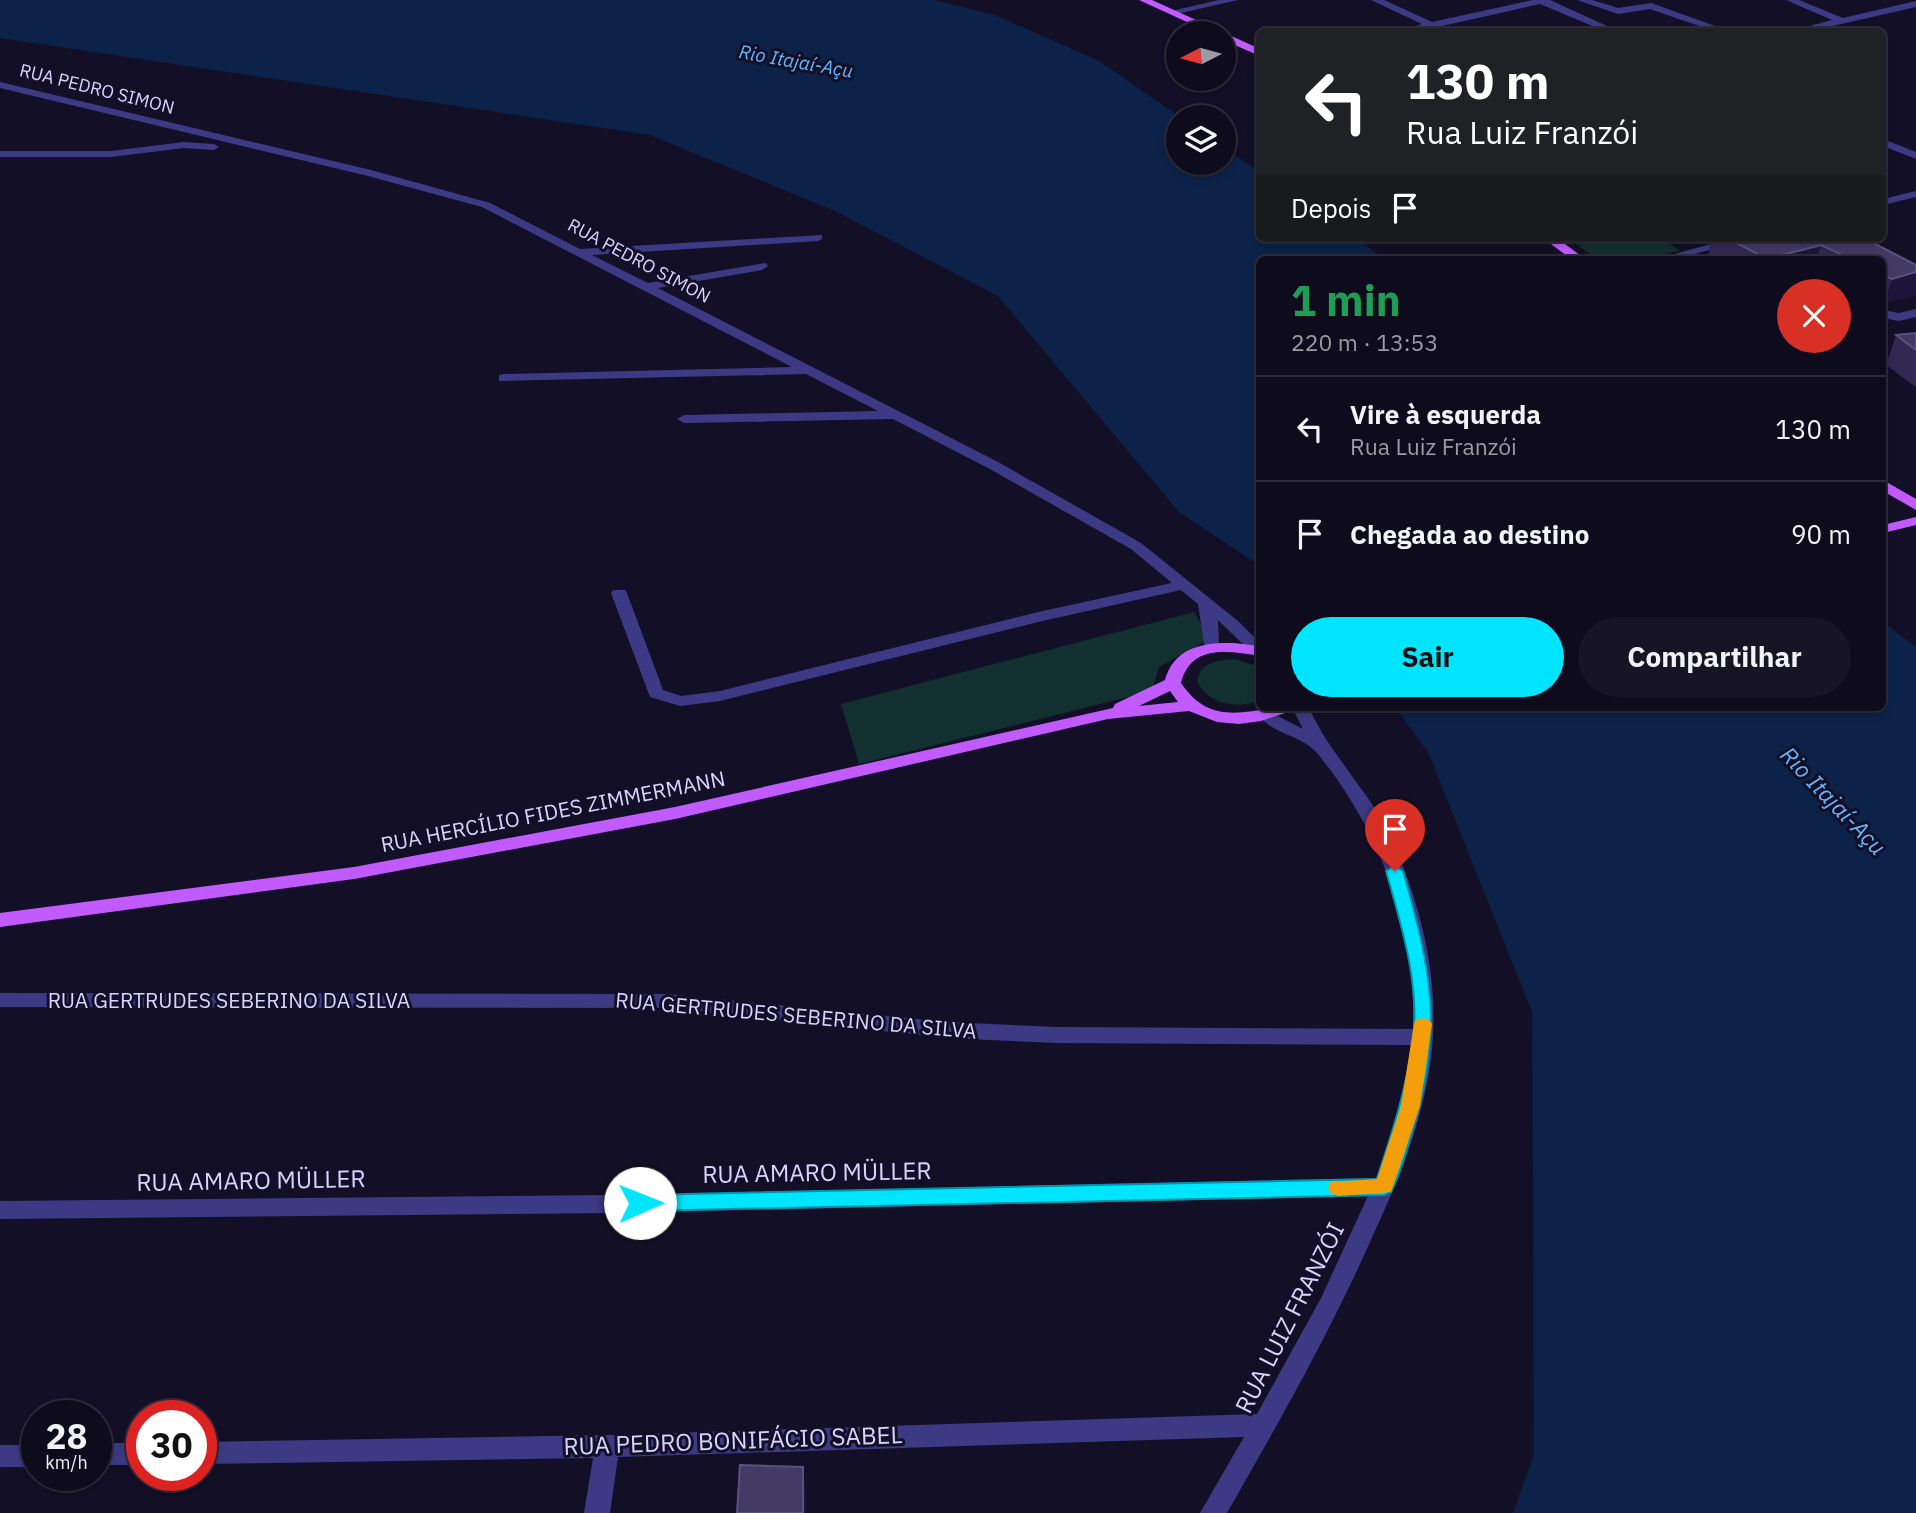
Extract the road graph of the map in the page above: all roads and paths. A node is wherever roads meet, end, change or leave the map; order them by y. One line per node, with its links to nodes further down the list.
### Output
1 (1144, 0): 9 (main road)
2 (1233, 0): 9 (street)
3 (1376, 0): 13 (street)
4 (1541, 0): 13 (street); 15 (street)
5 (1582, 0): 16 (street)
6 (1791, 0): 11 (street)
7 (1916, 4): 8 (street)
8 (1893, 9): 10 (street); 11 (street)
9 (1172, 12): 12 (main road)
10 (1916, 17)
11 (1841, 20): 17 (street)
12 (1192, 21)
13 (1431, 25): 14 (street)
14 (1418, 28)
15 (1607, 28)
16 (1716, 28)
17 (1808, 28)
18 (1236, 42): 19 (main road)
19 (1256, 51)
20 (2, 86): 24 (street, RUA PEDRO SIMON)
21 (1886, 143): 23 (street)
22 (0, 153): 24 (street)
23 (1916, 156)
24 (307, 159): 30 (street, RUA PEDRO SIMON)
25 (1916, 194): 26 (street)
26 (1886, 201)
27 (818, 237): 30 (street)
28 (1555, 242): 31 (main road)
29 (1730, 242): 32 (street)
30 (581, 252): 34 (street, RUA PEDRO SIMON)
31 (1575, 256)
32 (1675, 256)
33 (762, 267): 34 (street)
34 (646, 287): 37 (street, RUA PEDRO SIMON)
35 (1916, 313): 36 (street)
36 (1886, 315)
37 (807, 371): 38 (street); 39 (street, RUA PEDRO SIMON)
38 (504, 378)
39 (897, 415): 40 (street); 45 (street, RUA PEDRO SIMON)
40 (684, 419)
41 (1886, 486): 42 (main road)
42 (1916, 506)
43 (1916, 521): 44 (main road)
44 (1886, 527)
45 (1184, 585): 46 (street); 47 (street, RUA PEDRO SIMON)
46 (619, 593)
47 (1206, 604): 48 (street); 49 (street, RUA PEDRO SIMON)
48 (1211, 648): 50 (main road); 51 (main road)
49 (1256, 648)
50 (1256, 650)
51 (1173, 683): 52 (main road); 55 (main road, RUA HERCÍLIO FIDES ZIMMERMANN)
52 (1191, 706): 55 (main road, RUA HERCÍLIO FIDES ZIMMERMANN); 56 (main road)
53 (1277, 711): 56 (main road)
54 (1302, 711): 57 (street, RUA LUIZ FRANZÓI)
55 (1108, 714): 58 (main road, RUA HERCÍLIO FIDES ZIMMERMANN)
56 (1268, 716): 57 (street, RUA LUIZ FRANZÓI)
57 (1322, 747): 60 (street, RUA LUIZ FRANZÓI)
58 (0, 920)
59 (0, 1000): 60 (street, RUA GERTRUDES SEBERINO DA SILVA)
60 (1423, 1037): 61 (street, RUA LUIZ FRANZÓI)
61 (1384, 1186): 62 (street, RUA AMARO MÜLLER); 63 (street, RUA LUIZ FRANZÓI)
62 (0, 1210)
63 (1265, 1425): 64 (street, RUA PEDRO BONIFÁCIO SABEL); 69 (street, RUA LUIZ FRANZÓI)
64 (607, 1446): 65 (street, RUA PEDRO BONIFÁCIO SABEL); 68 (street)
65 (217, 1453)
66 (21, 1455): 67 (street)
67 (0, 1456)
68 (597, 1513)
69 (1213, 1513)

